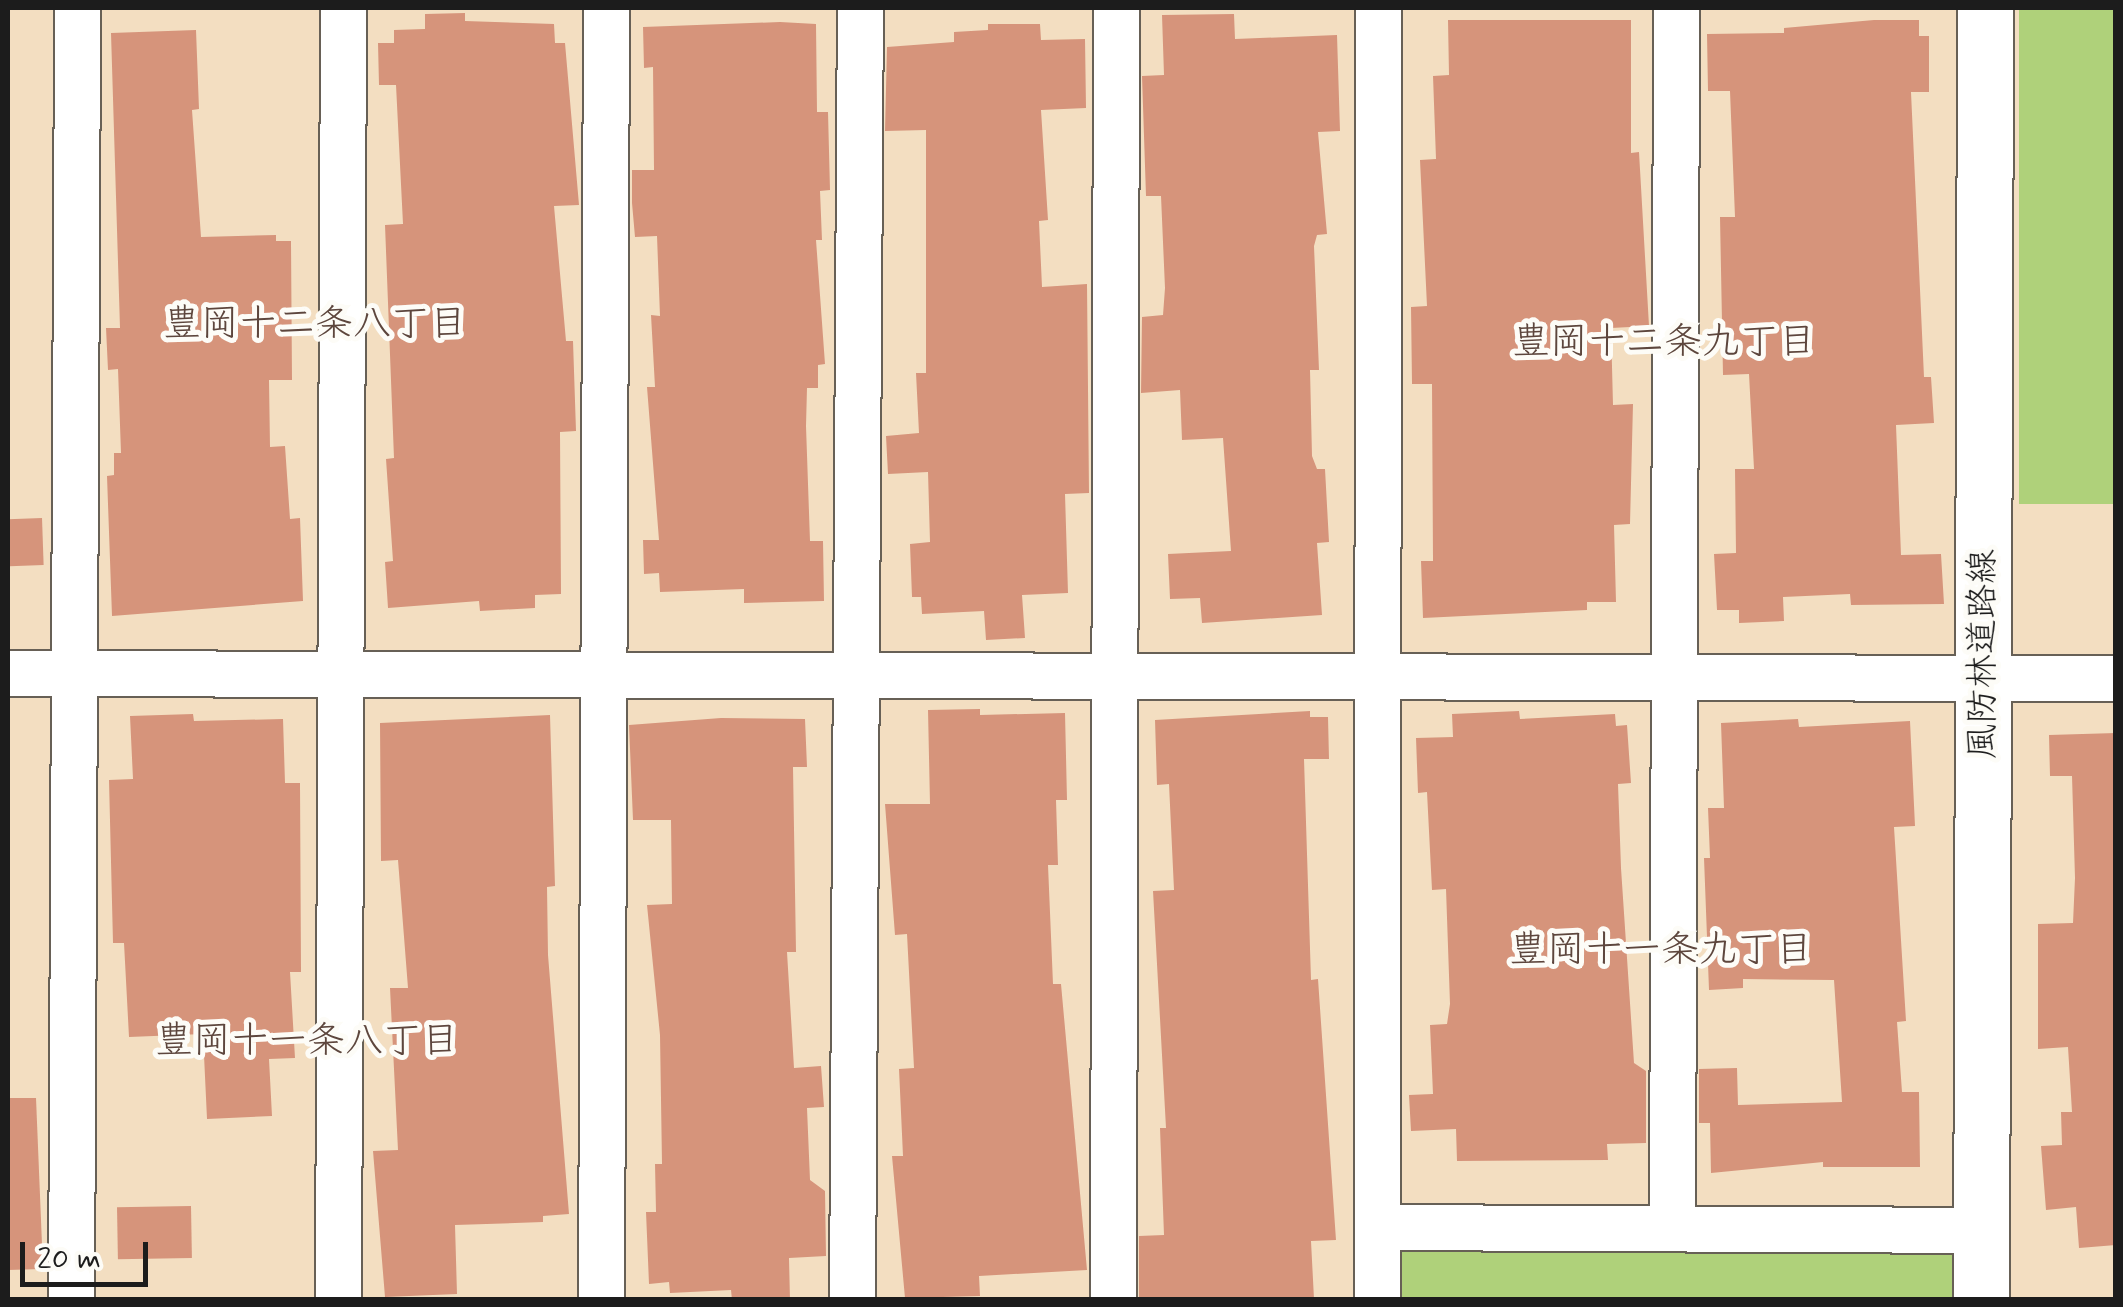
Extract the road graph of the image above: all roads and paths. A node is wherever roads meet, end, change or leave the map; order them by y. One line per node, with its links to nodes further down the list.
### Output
1 (76, 8): 12 (street)
2 (343, 8): 13 (street)
3 (606, 8): 9 (street)
4 (860, 8): 10 (street)
5 (1116, 8): 14 (street)
6 (1378, 8): 15 (street)
7 (1676, 8): 18 (street)
8 (1985, 8): 16 (street, 風防林道路線)
9 (602, 672): 10 (street); 13 (street); 24 (street)
10 (854, 672): 14 (street); 25 (street)
11 (8, 673): 12 (street)
12 (76, 674): 13 (street); 22 (street)
13 (341, 675): 23 (street)
14 (1110, 676): 15 (street); 26 (street)
15 (1374, 677): 18 (street); 19 (street)
16 (1983, 678): 17 (street); 18 (street); 21 (street, 風防林道路線)
17 (2116, 678)
18 (1674, 679): 20 (street)
19 (1377, 1226): 20 (street); 27 (street)
20 (1672, 1228): 21 (street)
21 (1981, 1230): 28 (street, 風防林道路線)
22 (71, 1300)
23 (338, 1300)
24 (601, 1300)
25 (852, 1300)
26 (1113, 1300)
27 (1377, 1300)
28 (1981, 1300)

